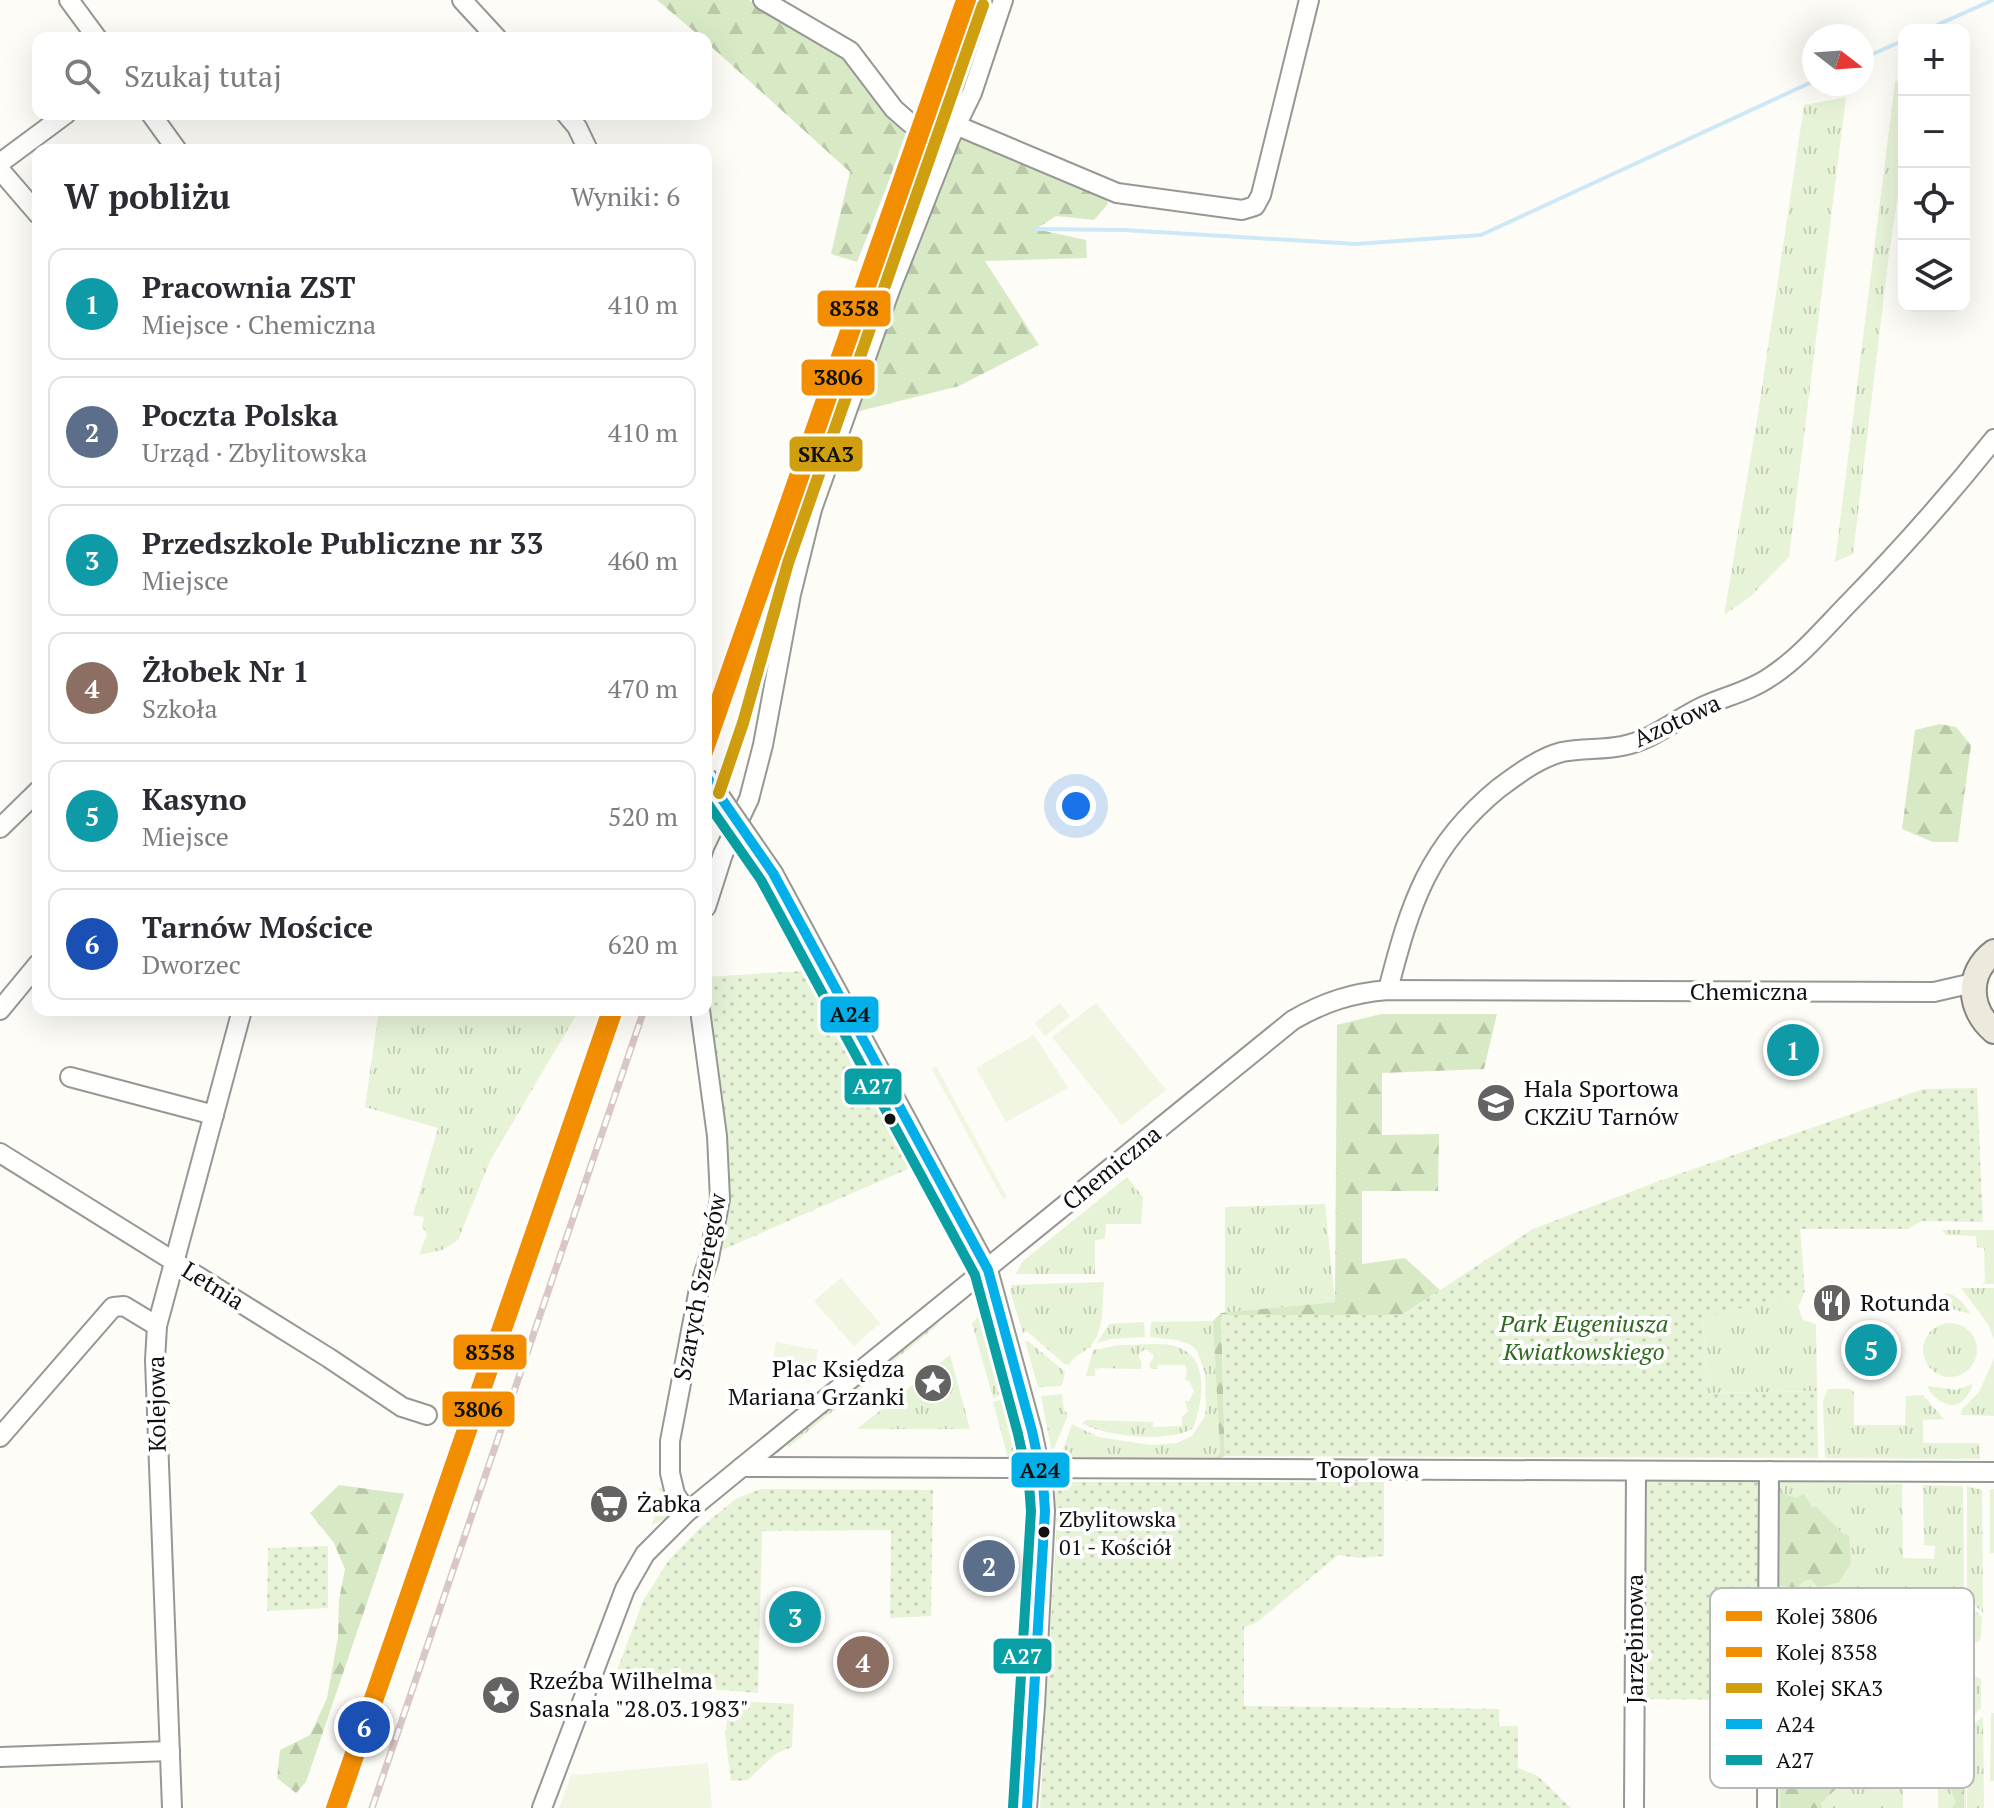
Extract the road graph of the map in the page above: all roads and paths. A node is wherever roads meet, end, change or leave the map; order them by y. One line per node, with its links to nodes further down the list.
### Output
1 (69, 0): 6 (street)
2 (462, 0): 7 (street)
3 (763, 0): 11 (street)
4 (1003, 0): 11 (street)
5 (1309, 0): 11 (street)
6 (93, 32)
7 (491, 32)
8 (58, 120): 14 (street)
9 (155, 120): 12 (street)
10 (571, 120): 13 (street)
11 (954, 132): 21 (street)
12 (173, 144)
13 (585, 144)
14 (0, 163)
15 (0, 170): 16 (street)
16 (32, 207)
17 (1994, 439): 25 (street, Azotowa)
18 (712, 785): 36 (street, bridge)
19 (32, 797): 20 (street)
20 (0, 828)
21 (712, 887)
22 (1994, 952): 24 (main road)
23 (32, 971): 28 (street)
24 (1973, 983): 26 (street, Chemiczna); 27 (main road)
25 (1388, 990): 26 (street, Chemiczna); 36 (street, Chemiczna)
26 (1934, 992): 27 (street, Chemiczna)
27 (1976, 1007): 31 (main road)
28 (0, 1010)
29 (240, 1016): 33 (street, Kolejowa)
30 (701, 1016): 45 (street, Szarych Szeregów)
31 (1994, 1031)
32 (70, 1077): 33 (street)
33 (214, 1115): 35 (street, Kolejowa)
34 (0, 1153): 35 (street, Letnia)
35 (175, 1261): 37 (street, Kolejowa); 38 (street, Letnia)
36 (988, 1270): 40 (street, Chemiczna); 41 (street)
37 (157, 1326): 39 (street); 47 (street, Kolejowa)
38 (427, 1415)
39 (0, 1437)
40 (742, 1467): 41 (street, Topolowa); 45 (street, Chemiczna)
41 (1040, 1470): 42 (street, Topolowa); 52 (street)
42 (1636, 1471): 43 (street, Topolowa); 53 (street, Jarzębinowa)
43 (1769, 1471): 44 (street, Topolowa); 46 (street)
44 (1994, 1472)
45 (687, 1512): 51 (street, Chemiczna)
46 (1768, 1588)
47 (170, 1751): 48 (street); 50 (street, Kolejowa)
48 (0, 1757)
49 (1767, 1788): 54 (street)
50 (172, 1808)
51 (542, 1808)
52 (1027, 1808)
53 (1634, 1808)
54 (1767, 1808)

